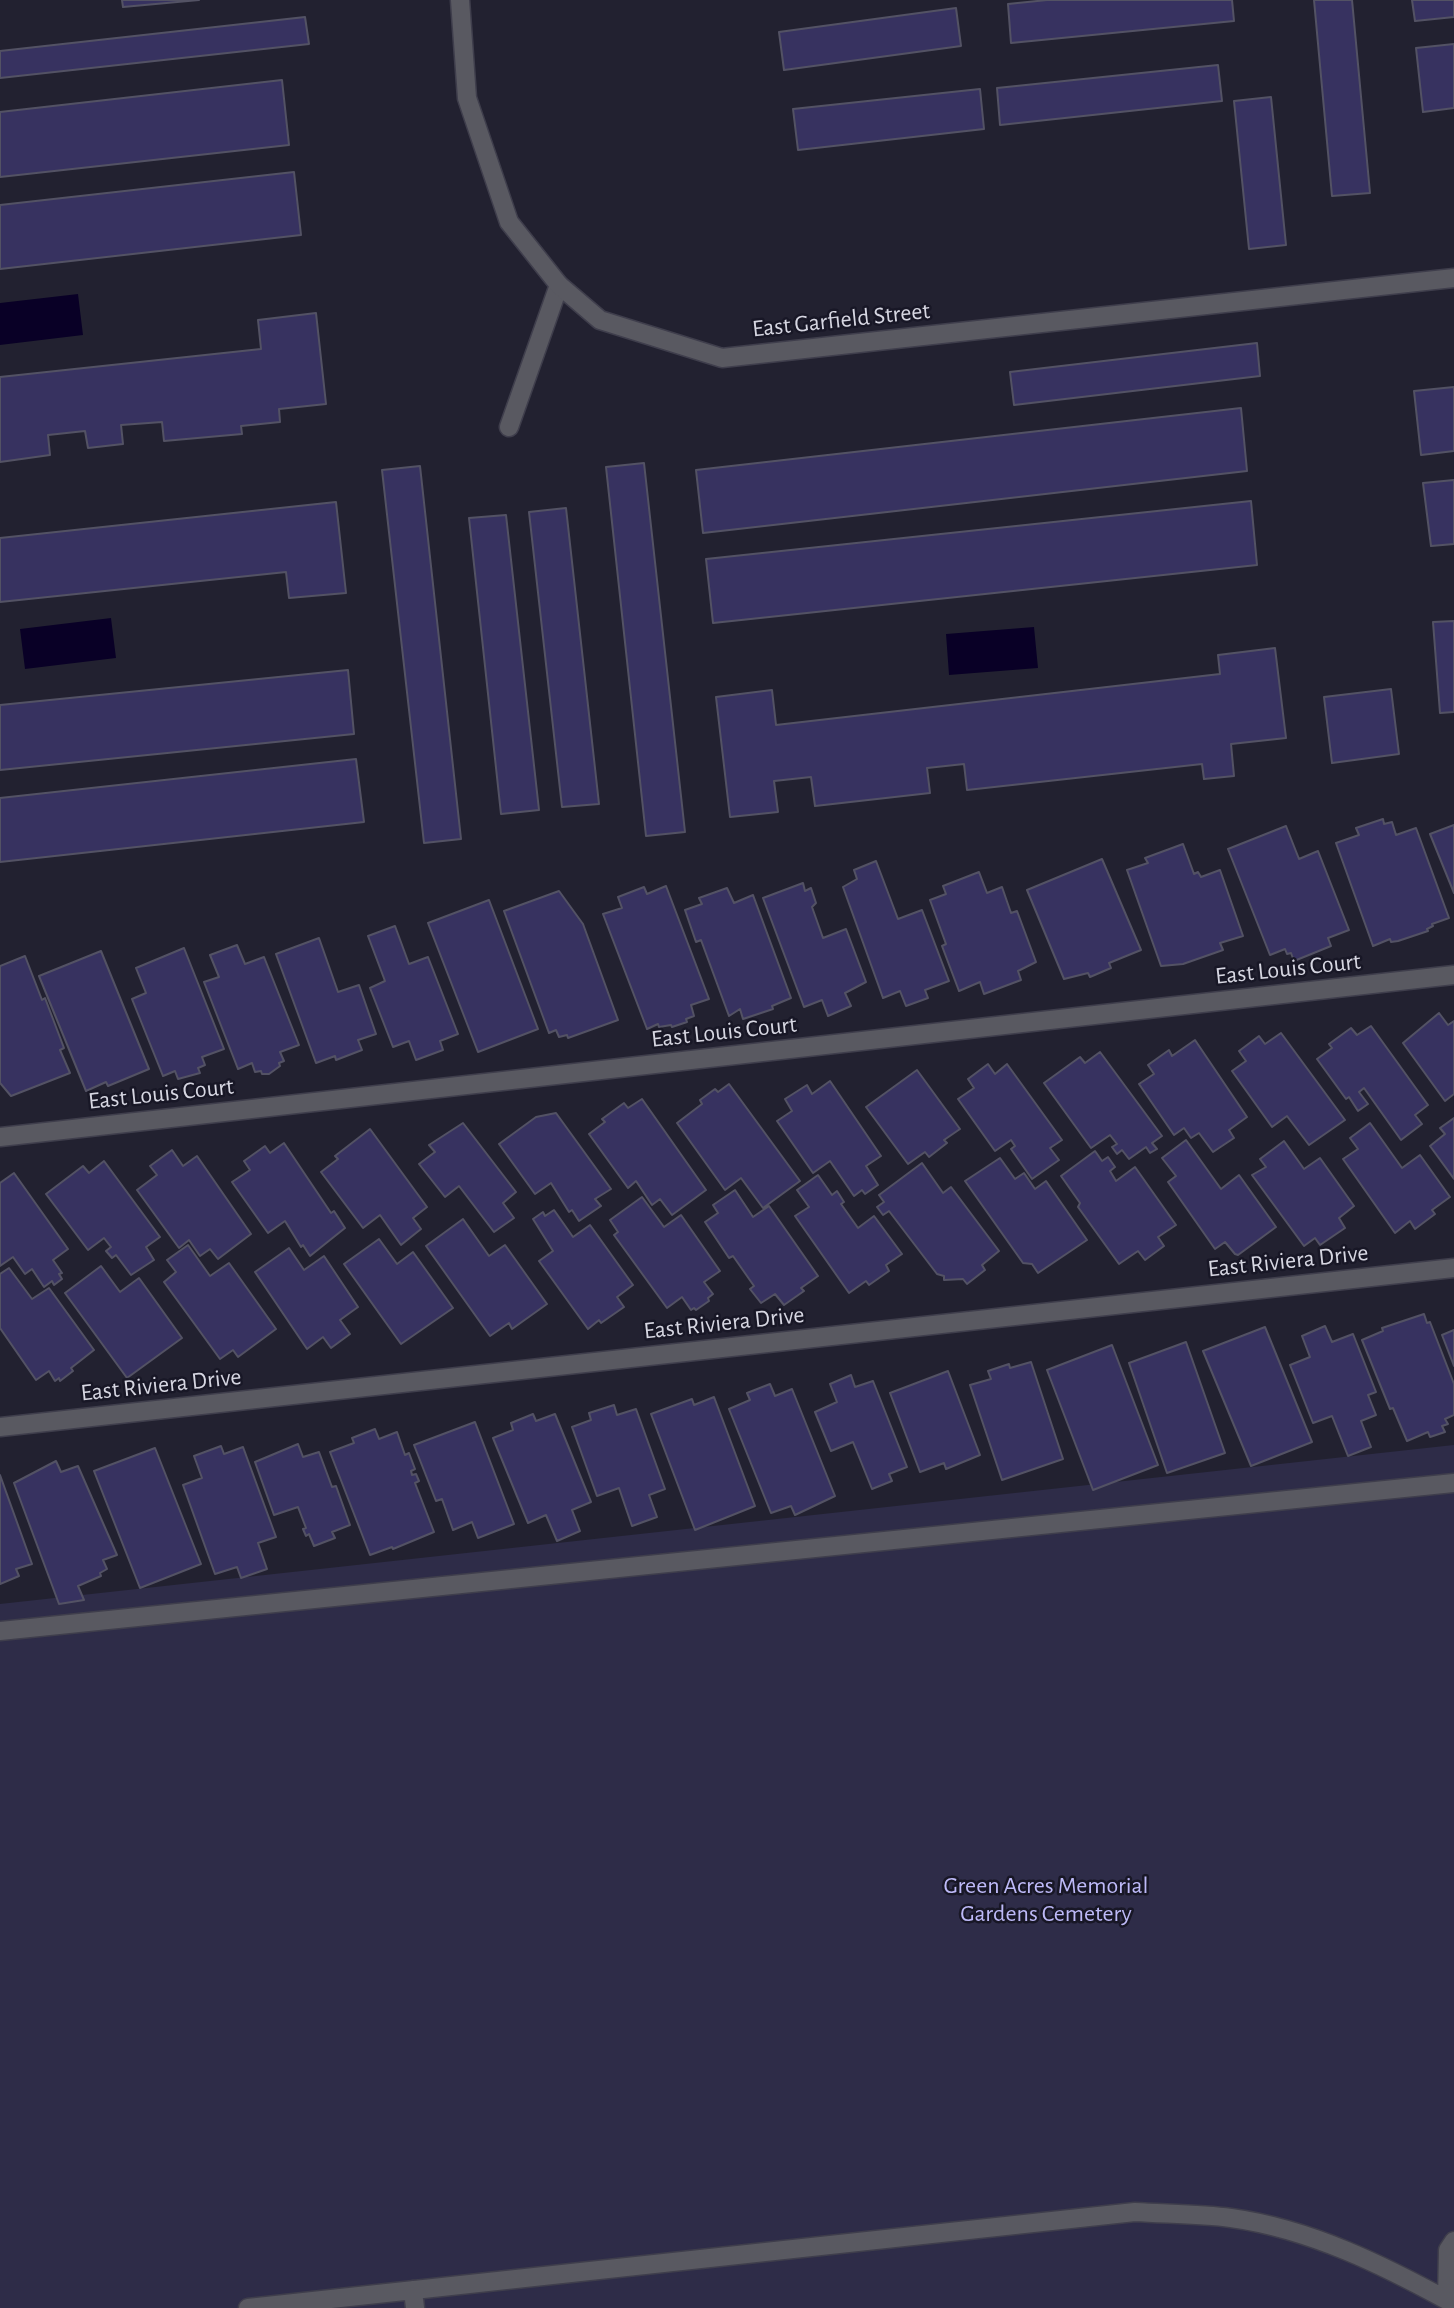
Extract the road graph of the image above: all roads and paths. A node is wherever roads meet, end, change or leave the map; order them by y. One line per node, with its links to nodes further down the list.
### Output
1 (460, 0): 3 (street, East Garfield Street)
2 (1454, 278): 3 (street, East Garfield Street)
3 (559, 285): 4 (street)
4 (509, 428)
5 (1454, 975): 6 (street, East Louis Court)
6 (0, 1137)
7 (1454, 1268): 8 (street, East Riviera Drive)
8 (0, 1427)
9 (1454, 1483): 10 (street)
10 (0, 1631)
11 (1454, 2241): 13 (street)
12 (414, 2299): 13 (street); 14 (street)
13 (1450, 2302)
14 (248, 2308)

